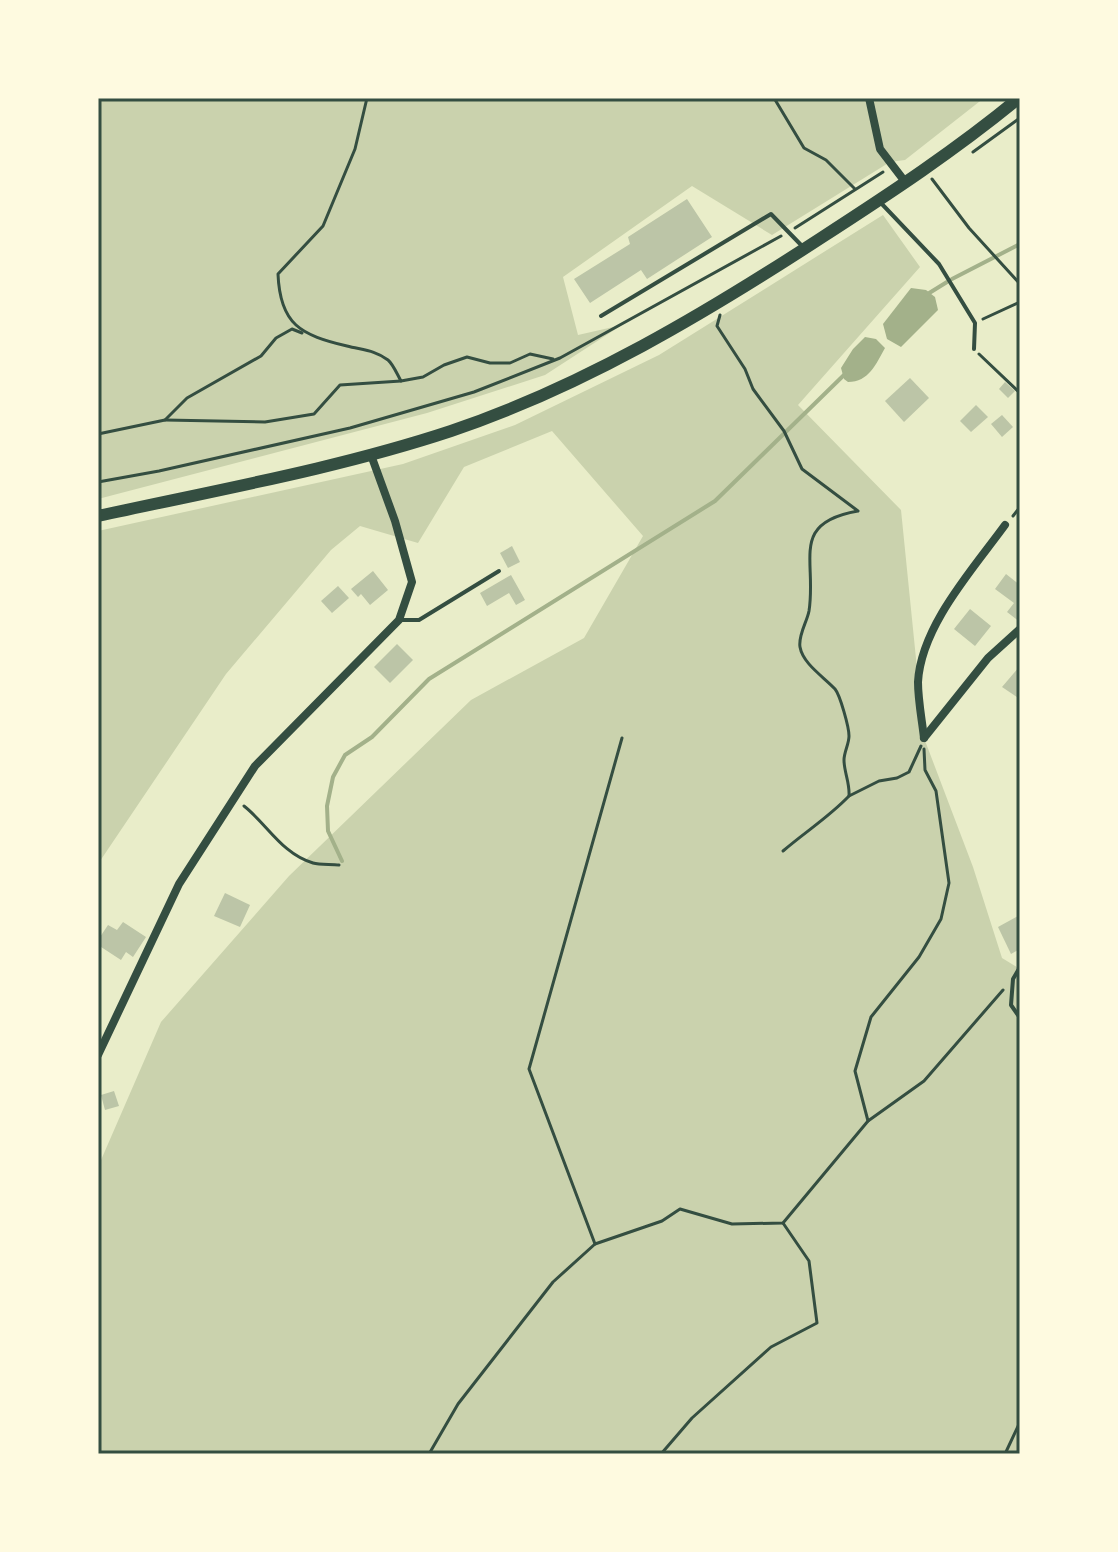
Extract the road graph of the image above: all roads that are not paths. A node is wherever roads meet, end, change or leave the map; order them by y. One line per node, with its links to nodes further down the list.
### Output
1 (869, 98): 3 (street)
2 (1019, 98): 3 (main road)
3 (906, 183): 4 (main road)
4 (878, 201): 5 (main road); 7 (lane)
5 (804, 249): 6 (lane); 8 (main road)
6 (601, 316)
7 (974, 349)
8 (371, 455): 9 (main road); 12 (street)
9 (98, 516)
10 (1005, 525): 13 (street)
11 (499, 571): 12 (lane)
12 (399, 620): 16 (street)
13 (1020, 629)
14 (1020, 967): 15 (lane)
15 (1020, 1018)
16 (98, 1055)

